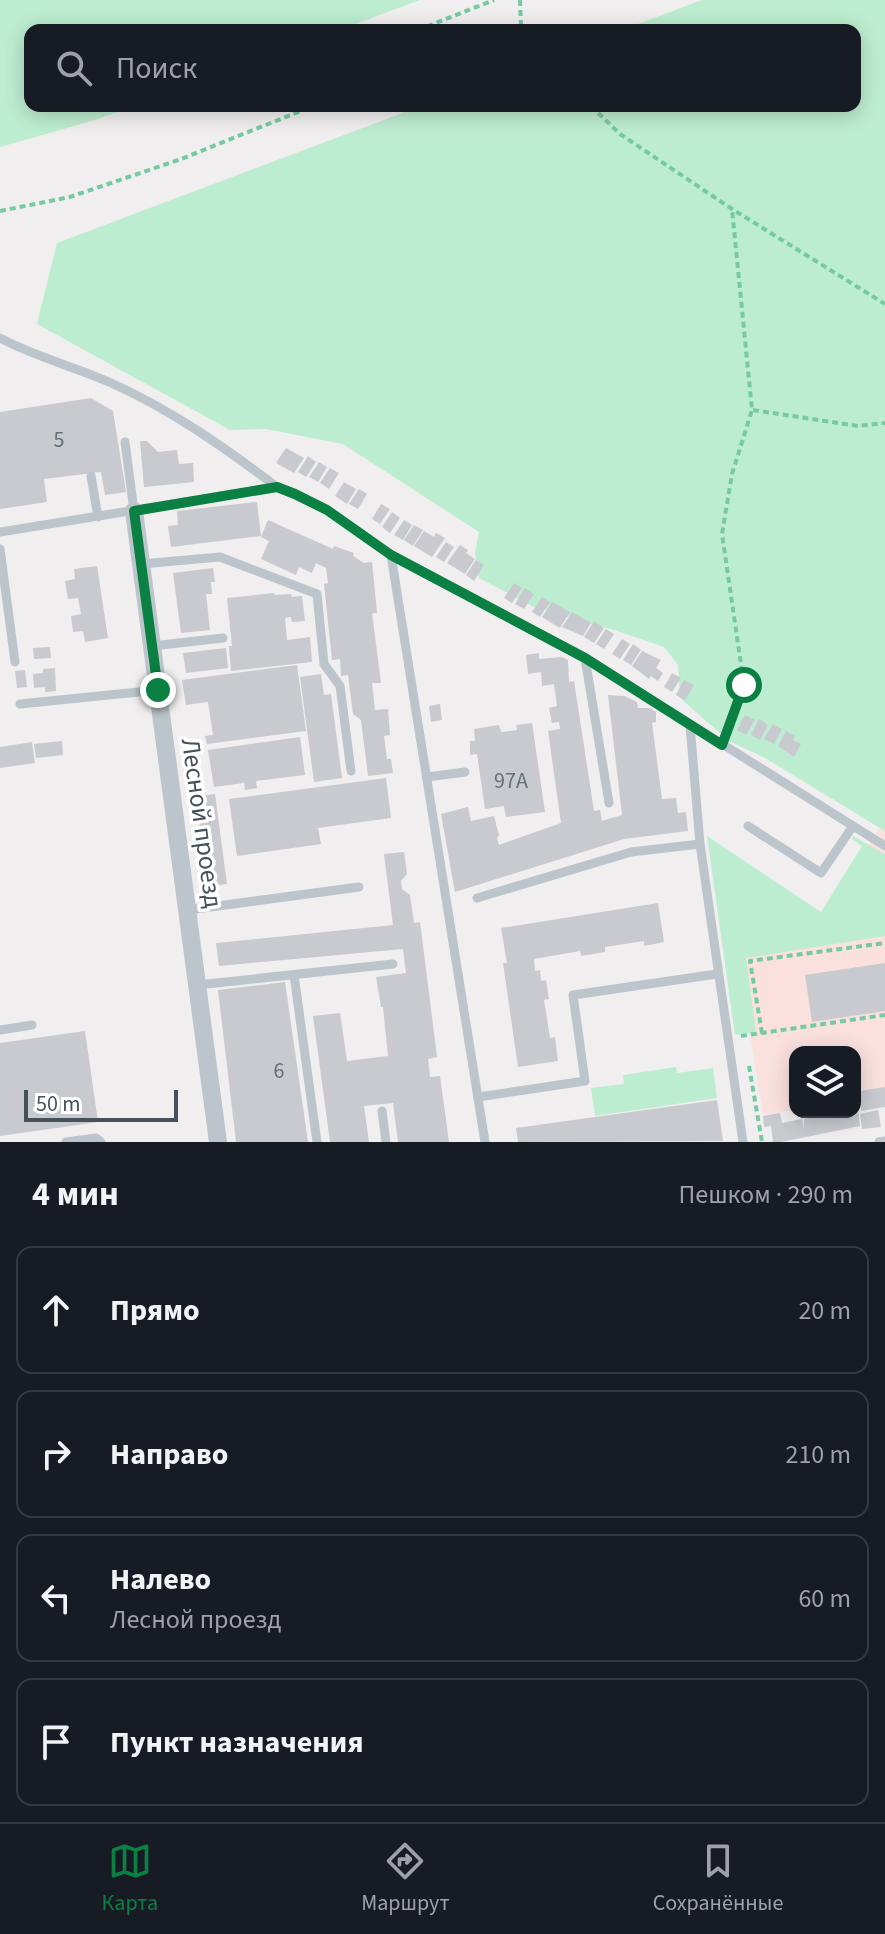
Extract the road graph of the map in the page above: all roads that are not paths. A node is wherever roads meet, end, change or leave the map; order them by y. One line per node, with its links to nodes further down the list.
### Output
1 (0, 338): 4 (lane)
2 (125, 442): 5 (lane)
3 (91, 476): 6 (lane)
4 (277, 487): 5 (lane); 9 (lane)
5 (134, 511): 6 (lane); 10 (street, Лесной проезд)
6 (98, 517): 7 (lane)
7 (0, 532)
8 (0, 549): 14 (lane)
9 (391, 555): 13 (lane); 20 (lane)
10 (141, 564): 12 (street, Лесной проезд); 18 (lane)
11 (223, 638): 12 (lane)
12 (152, 646): 15 (street, Лесной проезд)
13 (585, 658): 17 (lane); 21 (lane)
14 (15, 662)
15 (158, 690): 16 (lane); 28 (street, Лесной проезд)
16 (20, 704)
17 (690, 725): 23 (lane); 24 (lane)
18 (351, 771)
19 (465, 772): 20 (lane)
20 (427, 777): 35 (lane)
21 (609, 803)
22 (748, 826): 23 (lane)
23 (853, 826): 25 (lane)
24 (700, 844): 27 (lane); 30 (lane)
25 (885, 846)
26 (359, 887): 28 (lane)
27 (477, 898)
28 (188, 910): 32 (street, Лесной проезд)
29 (393, 964): 31 (lane)
30 (717, 974): 35 (lane); 44 (lane)
31 (294, 975): 32 (lane); 41 (lane)
32 (197, 985): 40 (street, Лесной проезд)
33 (32, 1025): 34 (lane)
34 (0, 1030)
35 (478, 1097): 43 (lane)
36 (382, 1111): 42 (lane)
37 (885, 1141): 45 (lane)
38 (66, 1142): 39 (lane)
39 (101, 1142)
40 (218, 1142)
41 (317, 1142)
42 (386, 1142)
43 (485, 1142)
44 (743, 1142)
45 (879, 1142)

